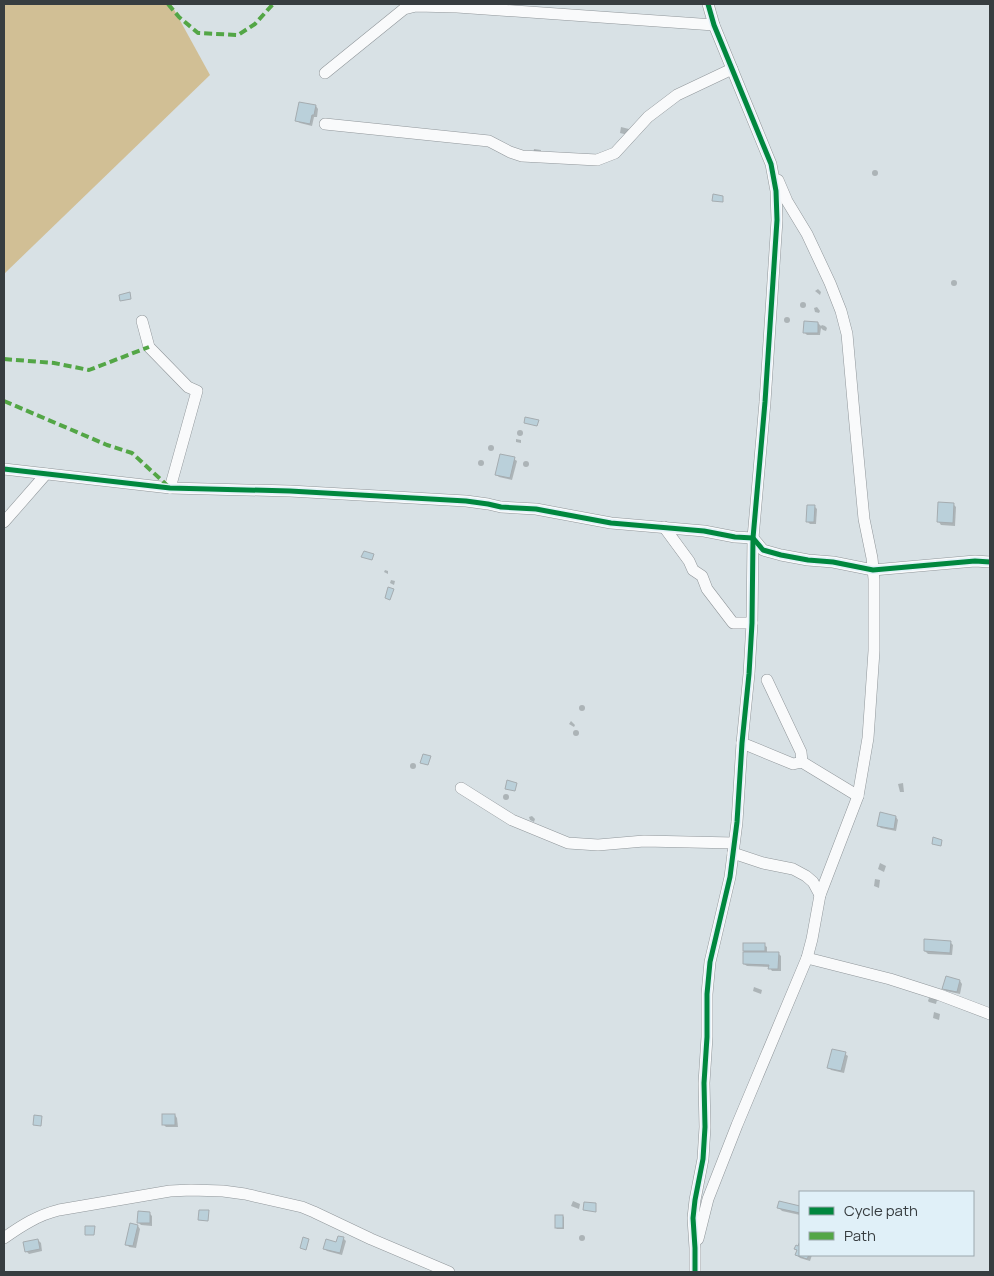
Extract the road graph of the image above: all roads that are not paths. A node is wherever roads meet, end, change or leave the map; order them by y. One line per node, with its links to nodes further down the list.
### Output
1 (708, 4): 2 (street)
2 (714, 25): 3 (street); 4 (street)
3 (732, 70): 5 (street); 6 (street)
4 (325, 73)
5 (325, 124)
6 (771, 164): 13 (street); 17 (street)
7 (142, 322): 10 (street)
8 (4, 469): 9 (street)
9 (46, 474): 10 (street); 11 (street)
10 (170, 488): 12 (street)
11 (4, 522)
12 (664, 527): 13 (street); 18 (street)
13 (753, 538): 17 (street); 18 (street)
14 (990, 554): 16 (street)
15 (990, 562): 16 (street)
16 (949, 563): 17 (street)
17 (873, 570): 23 (street)
18 (752, 623): 20 (street)
19 (766, 680): 21 (street)
20 (742, 743): 21 (street); 24 (street)
21 (802, 762): 23 (street)
22 (462, 788): 24 (street)
23 (858, 796): 25 (street)
24 (734, 848): 25 (street); 29 (street)
25 (820, 895): 26 (street)
26 (806, 958): 27 (street); 29 (street)
27 (990, 1014)
28 (4, 1238): 30 (street)
29 (696, 1248): 31 (street)
30 (449, 1272)
31 (695, 1272)

